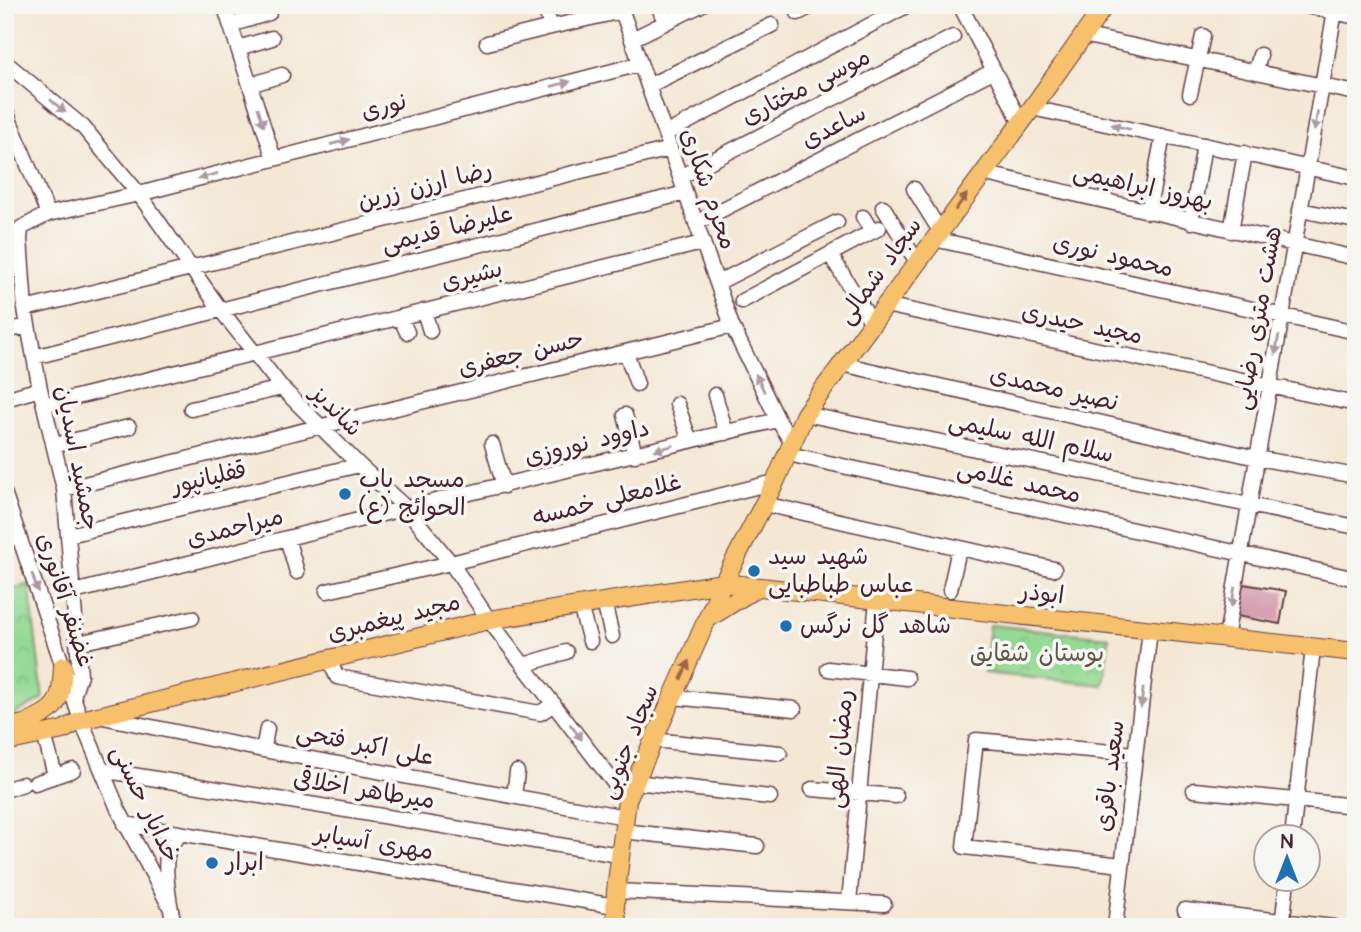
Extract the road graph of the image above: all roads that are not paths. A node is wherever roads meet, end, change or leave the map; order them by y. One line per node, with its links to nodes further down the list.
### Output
1 (224, 5): 13 (street)
2 (544, 5): 15 (street)
3 (701, 5): 20 (street)
4 (814, 5): 11 (street)
5 (908, 5): 37 (street)
6 (960, 5): 27 (street)
7 (1105, 5): 16 (main road, سجاد شمالی)
8 (1302, 5): 9 (street)
9 (1335, 9): 12 (street); 32 (street, هشت متری رضایی)
10 (269, 13): 13 (street)
11 (798, 13)
12 (1356, 17)
13 (231, 25): 22 (street)
14 (772, 25): 31 (street)
15 (551, 27): 20 (street, محرم شکاری); 21 (street, محرم شکاری)
16 (1082, 35): 24 (street); 36 (main road, سجاد شمالی)
17 (1203, 36): 24 (street)
18 (953, 37): 46 (street, موسی مختاری)
19 (272, 38): 22 (street)
20 (632, 39): 26 (street, محرم شکاری)
21 (487, 43)
22 (238, 48): 30 (street)
23 (1260, 55): 28 (street)
24 (1197, 60): 28 (street); 34 (street)
25 (5, 62): 50 (street, شاندیز, one-way to 50)
26 (640, 64): 31 (street, محرم شکاری); 43 (street, نوری, one-way to 26)
27 (993, 71): 36 (street); 59 (street, ساعدی)
28 (1256, 72): 32 (street)
29 (282, 75): 30 (street)
30 (250, 85): 43 (street, one-way to 43)
31 (648, 86): 37 (street, محرم شکاری)
32 (1322, 86): 33 (street); 44 (street, هشت متری رضایی, one-way to 44)
33 (1356, 93)
34 (1190, 94)
35 (5, 109): 39 (street)
36 (1026, 115): 38 (street, one-way to 36); 45 (main road, سجاد شمالی)
37 (665, 134): 41 (street, محرم شکاری)
38 (1163, 136): 40 (street); 53 (street)
39 (12, 142): 54 (street)
40 (1204, 145): 42 (street); 58 (street)
41 (670, 149): 46 (street, محرم شکاری); 68 (street, رضا ارزن زرین)
42 (1245, 153): 44 (street); 61 (street)
43 (274, 159): 50 (street, نوری, one-way to 50)
44 (1308, 167): 47 (street); 52 (street, هشت متری رضایی)
45 (982, 173): 53 (street, بهروز ابراهیمی); 62 (main road, سجاد شمالی, one-way to 45)
46 (680, 177): 49 (street, محرم شکاری)
47 (1356, 178)
48 (914, 188): 62 (street)
49 (685, 193): 59 (street, محرم شکاری); 73 (street, علیرضا قدیمی)
50 (139, 194): 54 (street, نوری); 68 (street, شاندیز)
51 (883, 206): 67 (street)
52 (1300, 210): 56 (street); 64 (street, هشت متری رضایی)
53 (1148, 212): 58 (street, بهروز ابراهیمی)
54 (48, 214): 60 (street, نوری)
55 (863, 217): 65 (street)
56 (1356, 221)
57 (837, 222): 69 (street)
58 (1191, 222): 61 (street, بهروز ابراهیمی)
59 (696, 223): 63 (street, محرم شکاری)
60 (22, 228): 72 (street, جمشید اسدیان)
61 (1231, 231): 64 (street, بهروز ابراهیمی)
62 (937, 235): 67 (main road, سجاد شمالی); 76 (street, محمود نوری)
63 (702, 243): 69 (street, محرم شکاری); 74 (street, بشیری)
64 (1294, 246): 66 (street, بهروز ابراهیمی); 76 (street, هشت متری رضایی)
65 (830, 254): 70 (street); 77 (street)
66 (1356, 258)
67 (917, 262): 71 (main road, سجاد شمالی)
68 (190, 268): 72 (street, رضا ارزن زرین); 73 (street, شاندیز)
69 (717, 283): 79 (street, محرم شکاری)
70 (742, 301)
71 (885, 305): 77 (main road, سجاد شمالی); 89 (street, مجید حیدری)
72 (25, 309): 78 (street, جمشید اسدیان)
73 (220, 309): 85 (street, شاندیز); 86 (street, علیرضا قدیمی)
74 (424, 311): 75 (street, بشیری); 81 (street)
75 (400, 317): 82 (street); 85 (street, بشیری)
76 (1281, 317): 83 (street, محمود نوری); 89 (street, هشت متری رضایی, one-way to 89)
77 (872, 323): 87 (main road, سجاد شمالی)
78 (28, 326): 80 (street); 86 (street, جمشید اسدیان)
79 (733, 326): 84 (street, حسن جعفری); 100 (street, محرم شکاری, one-way to 79)
80 (5, 331)
81 (430, 331)
82 (407, 332)
83 (1356, 332)
84 (626, 352): 88 (street); 102 (street, حسن جعفری)
85 (253, 354): 90 (street, شاندیز); 96 (street, بشیری)
86 (34, 357): 91 (street, جمشید اسدیان)
87 (842, 364): 98 (main road, سجاد شمالی); 109 (street, نصیر محمدی)
88 (637, 384)
89 (1269, 387): 95 (street, مجید حیدری); 109 (street, هشت متری رضایی)
90 (282, 388): 97 (street); 102 (street, شاندیز)
91 (40, 389): 93 (street); 96 (street, جمشید اسدیان)
92 (715, 395): 103 (street)
93 (5, 399)
94 (677, 404): 104 (street)
95 (1356, 404)
96 (44, 405): 105 (street, جمشید اسدیان)
97 (191, 409)
98 (805, 414): 107 (main road, سجاد شمالی); 117 (street, سلام الله سلیمی)
99 (625, 415): 108 (street)
100 (778, 420): 103 (street, داوود نوروزی); 107 (street, محرم شکاری)
101 (129, 426): 105 (street)
102 (320, 427): 110 (street, شاندیز); 114 (street, حسن جعفری)
103 (726, 433): 104 (street, داوود نوروزی)
104 (690, 441): 108 (street, داوود نوروزی, one-way to 108)
105 (55, 444): 114 (street, جمشید اسدیان)
106 (492, 444): 113 (street)
107 (790, 449): 112 (main road, سجاد شمالی); 123 (street, محمد غلامی)
108 (635, 455): 113 (street, داوود نوروزی)
109 (1257, 458): 111 (street, نصیر محمدی); 117 (street, هشت متری رضایی)
110 (359, 466): 118 (street, شاندیز); 120 (street, قفلیانپور)
111 (1356, 476)
112 (775, 482): 116 (main road, سجاد شمالی); 124 (street, غلامعلی خمسه)
113 (504, 486): 118 (street, داوود نوروزی)
114 (64, 489): 120 (street, جمشید اسدیان)
115 (5, 495): 149 (street, غضنفر آقانوری, one-way to 149)
116 (764, 504): 122 (street); 128 (main road, سجاد شمالی)
117 (1248, 507): 119 (street, سلام الله سلیمی); 123 (street, هشت متری رضایی)
118 (406, 508): 121 (street, میراحمدی); 124 (street, شاندیز)
119 (1356, 527)
120 (69, 535): 132 (street, جمشید اسدیان)
121 (287, 538): 126 (street); 132 (street, میراحمدی)
122 (959, 549): 125 (street); 130 (street)
123 (1240, 555): 127 (street, محمد غلامی); 141 (street, هشت متری رضایی, one-way to 141)
124 (451, 563): 131 (street, غلامعلی خمسه); 138 (street, شاندیز)
125 (1054, 569)
126 (297, 572)
127 (1356, 579)
128 (723, 583): 129 (main road, ابوذر); 134 (main road, مجید پیغمبری); 137 (main road, سجاد جنوبی)
129 (758, 587): 133 (main road, ابوذر); 137 (main road)
130 (950, 590)
131 (327, 591)
132 (74, 593): 143 (street, جمشید اسدیان)
133 (877, 600): 139 (main road, ابوذر); 151 (street, رمضان الهی)
134 (604, 602): 135 (main road, مجید پیغمبری); 140 (street)
135 (580, 606): 138 (main road, مجید پیغمبری); 142 (street)
136 (192, 618): 143 (street)
137 (707, 619): 154 (main road, سجاد جنوبی, one-way to 137)
138 (489, 620): 147 (main road, مجید پیغمبری); 148 (street, شاندیز)
139 (1150, 630): 141 (main road, ابوذر); 165 (street, سعید باقری, one-way to 165)
140 (612, 636)
141 (1226, 638): 144 (main road, ابوذر)
142 (590, 641)
143 (78, 643): 153 (street, جمشید اسدیان)
144 (1313, 648): 146 (main road, ابوذر); 178 (street)
145 (566, 652): 148 (street)
146 (1356, 652)
147 (330, 659): 155 (street); 157 (main road, مجید پیغمبری)
148 (524, 665): 155 (street, شاندیز)
149 (63, 666): 153 (street, غضنفر آقانوری); 158 (main road)
150 (828, 670): 151 (street)
151 (870, 675): 152 (street); 174 (street, رمضان الهی)
152 (907, 678)
153 (74, 697): 157 (street, غضنفر آقانوری)
154 (673, 697): 156 (street); 161 (main road, سجاد جنوبی)
155 (554, 704): 180 (street, شاندیز, one-way to 180)
156 (794, 709)
157 (90, 718): 158 (main road, مجید پیغمبری); 160 (main road, مجید پیغمبری); 163 (street, علی اکبر فتحی); 167 (street, خدایار حسنی)
158 (14, 726)
159 (267, 729): 163 (street)
160 (44, 734): 162 (main road, مجید پیغمبری); 169 (street)
161 (653, 740): 164 (street); 170 (main road, سجاد جنوبی)
162 (5, 742)
163 (263, 750): 175 (street, علی اکبر فتحی)
164 (779, 753)
165 (1135, 754): 186 (street, سعید باقری); 186 (street)
166 (73, 770): 169 (street)
167 (102, 770): 181 (street, خدایار حسنی); 185 (street, میرطاهر اخلاقی)
168 (517, 772): 175 (street)
169 (55, 775): 171 (street)
170 (635, 782): 177 (street); 180 (main road, سجاد جنوبی)
171 (5, 788)
172 (812, 789): 174 (street)
173 (1194, 790): 178 (street)
174 (859, 793): 176 (street); 189 (street, رمضان الهی)
175 (514, 796): 180 (street, علی اکبر فتحی)
176 (896, 796)
177 (770, 797)
178 (1296, 800): 179 (street); 182 (street)
179 (1356, 806)
180 (625, 816): 184 (street, علی اکبر فتحی); 185 (main road, سجاد جنوبی)
181 (125, 824): 183 (street, مهری آسیابر); 191 (street, خدایار حسنی)
182 (1293, 824)
183 (181, 834): 188 (street, مهری آسیابر); 191 (street, خدایار حسنی)
184 (757, 846)
185 (619, 855): 188 (main road, سجاد جنوبی)
186 (1122, 866): 196 (street, سعید باقری)
187 (1286, 894): 193 (street)
188 (615, 898): 189 (street, مهری آسیابر); 195 (main road, سجاد جنوبی)
189 (849, 902): 190 (street, مهری آسیابر)
190 (884, 904)
191 (170, 907): 194 (street, خدایار حسنی)
192 (1185, 910): 193 (street)
193 (1283, 923): 197 (street)
194 (175, 927)
195 (618, 927)
196 (1115, 927)
197 (1334, 927)

